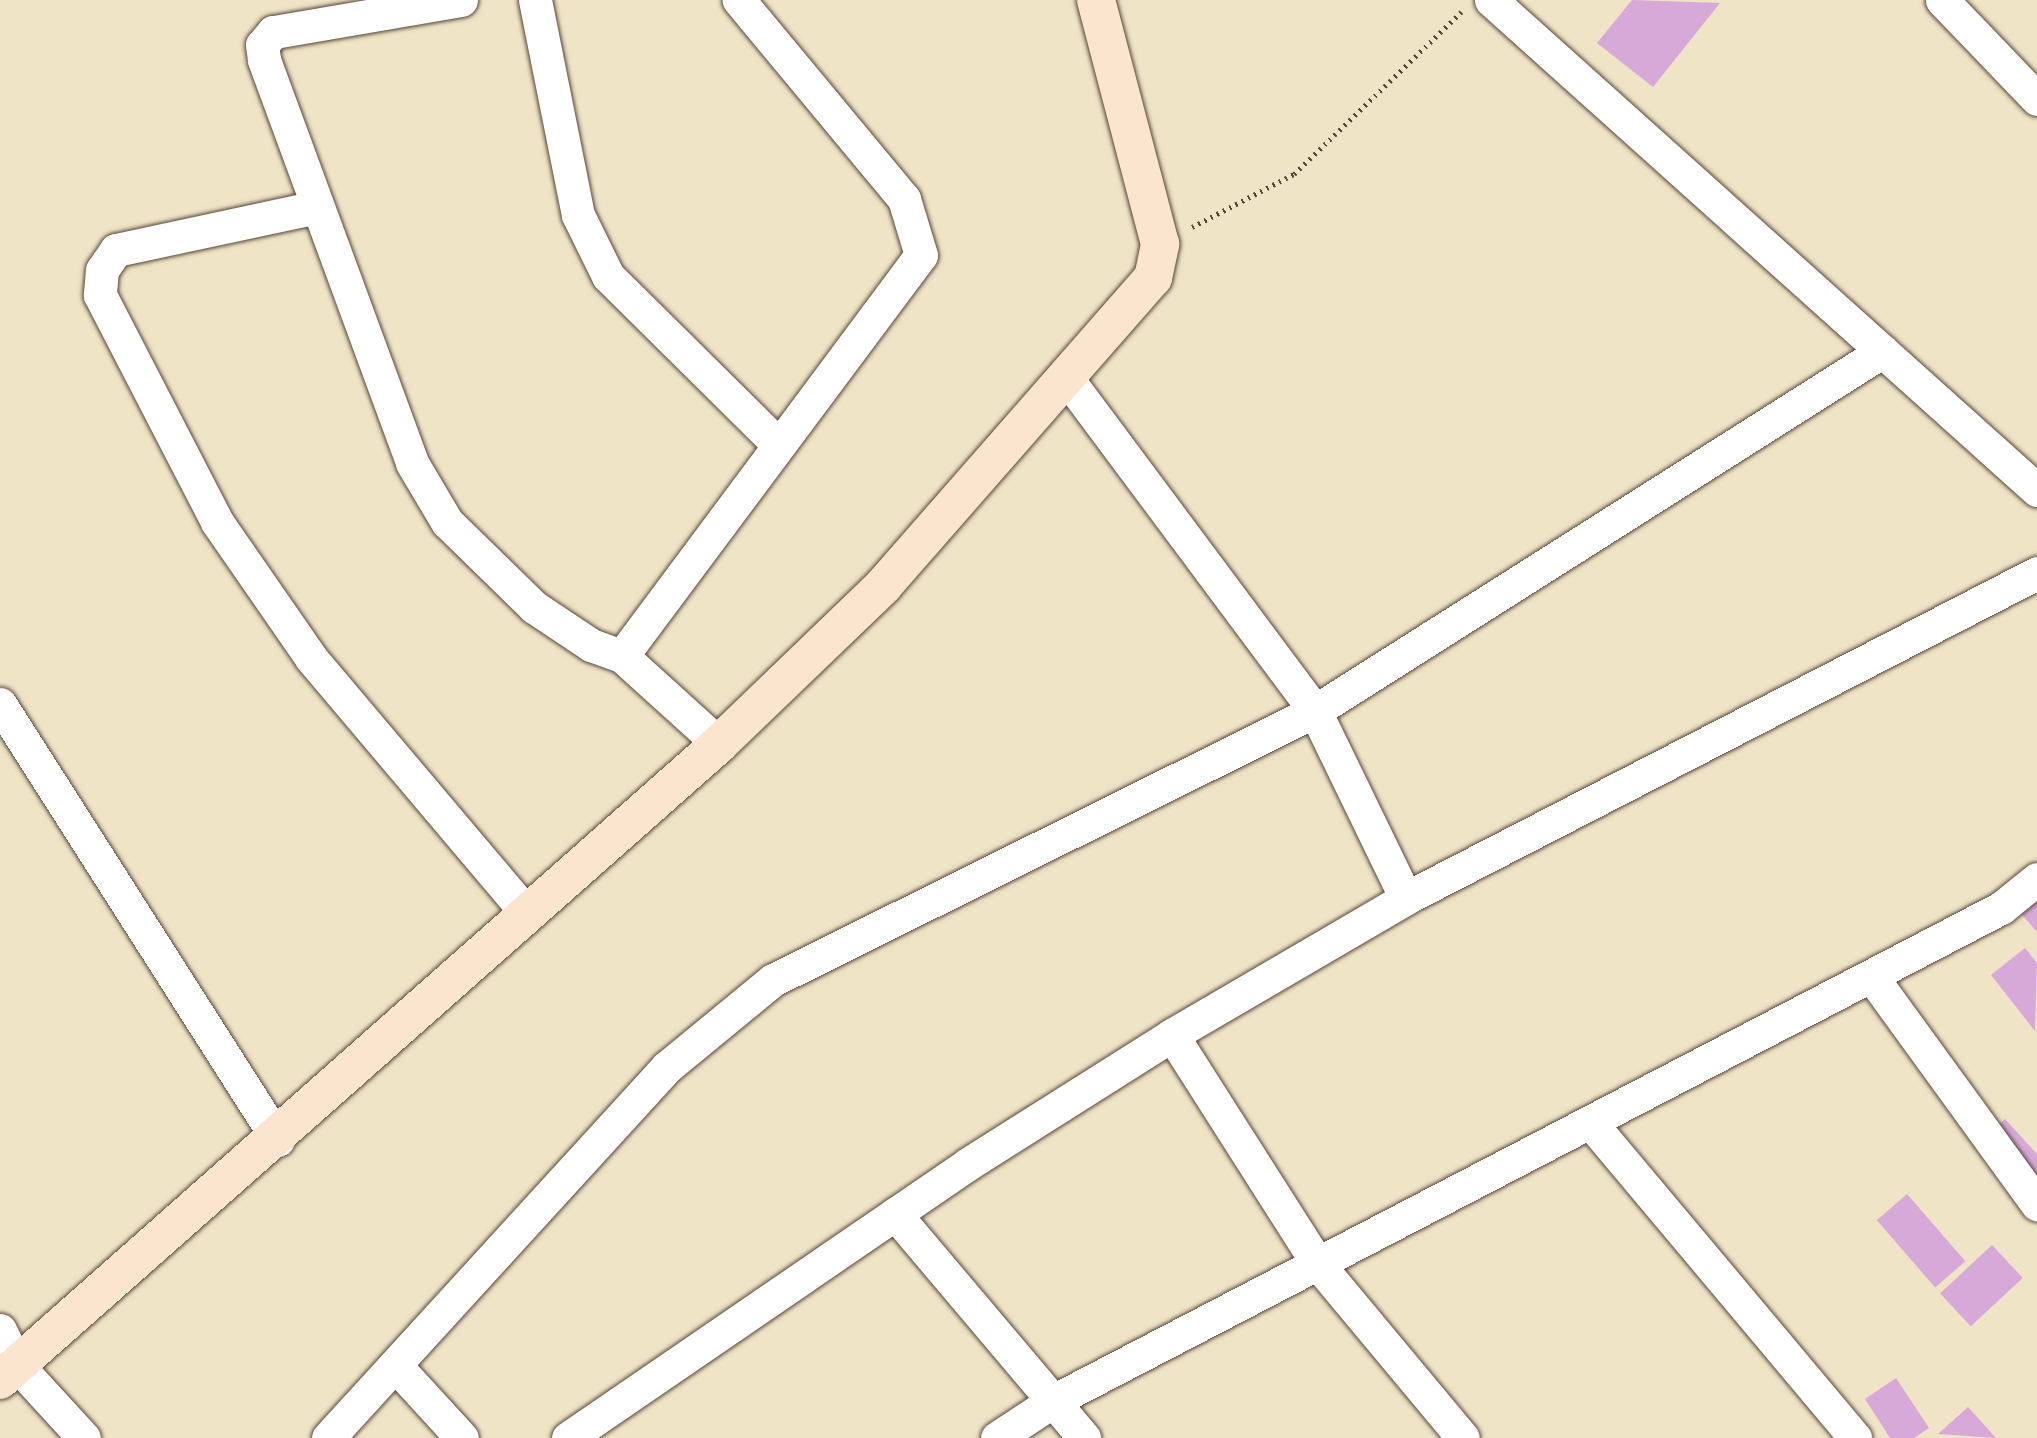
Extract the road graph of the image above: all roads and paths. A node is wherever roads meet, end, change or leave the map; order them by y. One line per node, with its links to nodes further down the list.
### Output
1 (461, 0): 8 (street)
2 (535, 0): 12 (street)
3 (739, 0): 12 (street)
4 (1096, 0): 9 (main road)
5 (1942, 0): 7 (street)
6 (1478, 5): 9 (path); 10 (street)
7 (2037, 99)
8 (317, 206): 15 (street); 21 (street)
9 (1160, 244): 11 (main road)
10 (1883, 351): 13 (street); 17 (street)
11 (1066, 377): 17 (street); 18 (main road)
12 (777, 443): 15 (street)
13 (2037, 490)
14 (2037, 573): 20 (street)
15 (622, 656): 18 (street)
16 (0, 704): 25 (street)
17 (1315, 711): 20 (street); 30 (street)
18 (719, 744): 21 (main road)
19 (2037, 879): 22 (street)
20 (1406, 898): 23 (street)
21 (526, 912): 25 (main road)
22 (1872, 977): 24 (street); 26 (street)
23 (1172, 1035): 27 (street); 28 (street)
24 (1591, 1123): 28 (street); 40 (street)
25 (278, 1140): 31 (main road)
26 (2037, 1204)
27 (895, 1214): 32 (street); 36 (street)
28 (1318, 1264): 32 (street); 39 (street)
29 (0, 1330): 31 (street)
30 (395, 1365): 34 (street); 35 (street)
31 (9, 1372): 33 (street)
32 (1054, 1401): 37 (street); 38 (street)
33 (84, 1438)
34 (328, 1438)
35 (462, 1438)
36 (568, 1438)
37 (997, 1438)
38 (1084, 1438)
39 (1463, 1438)
40 (1855, 1438)

